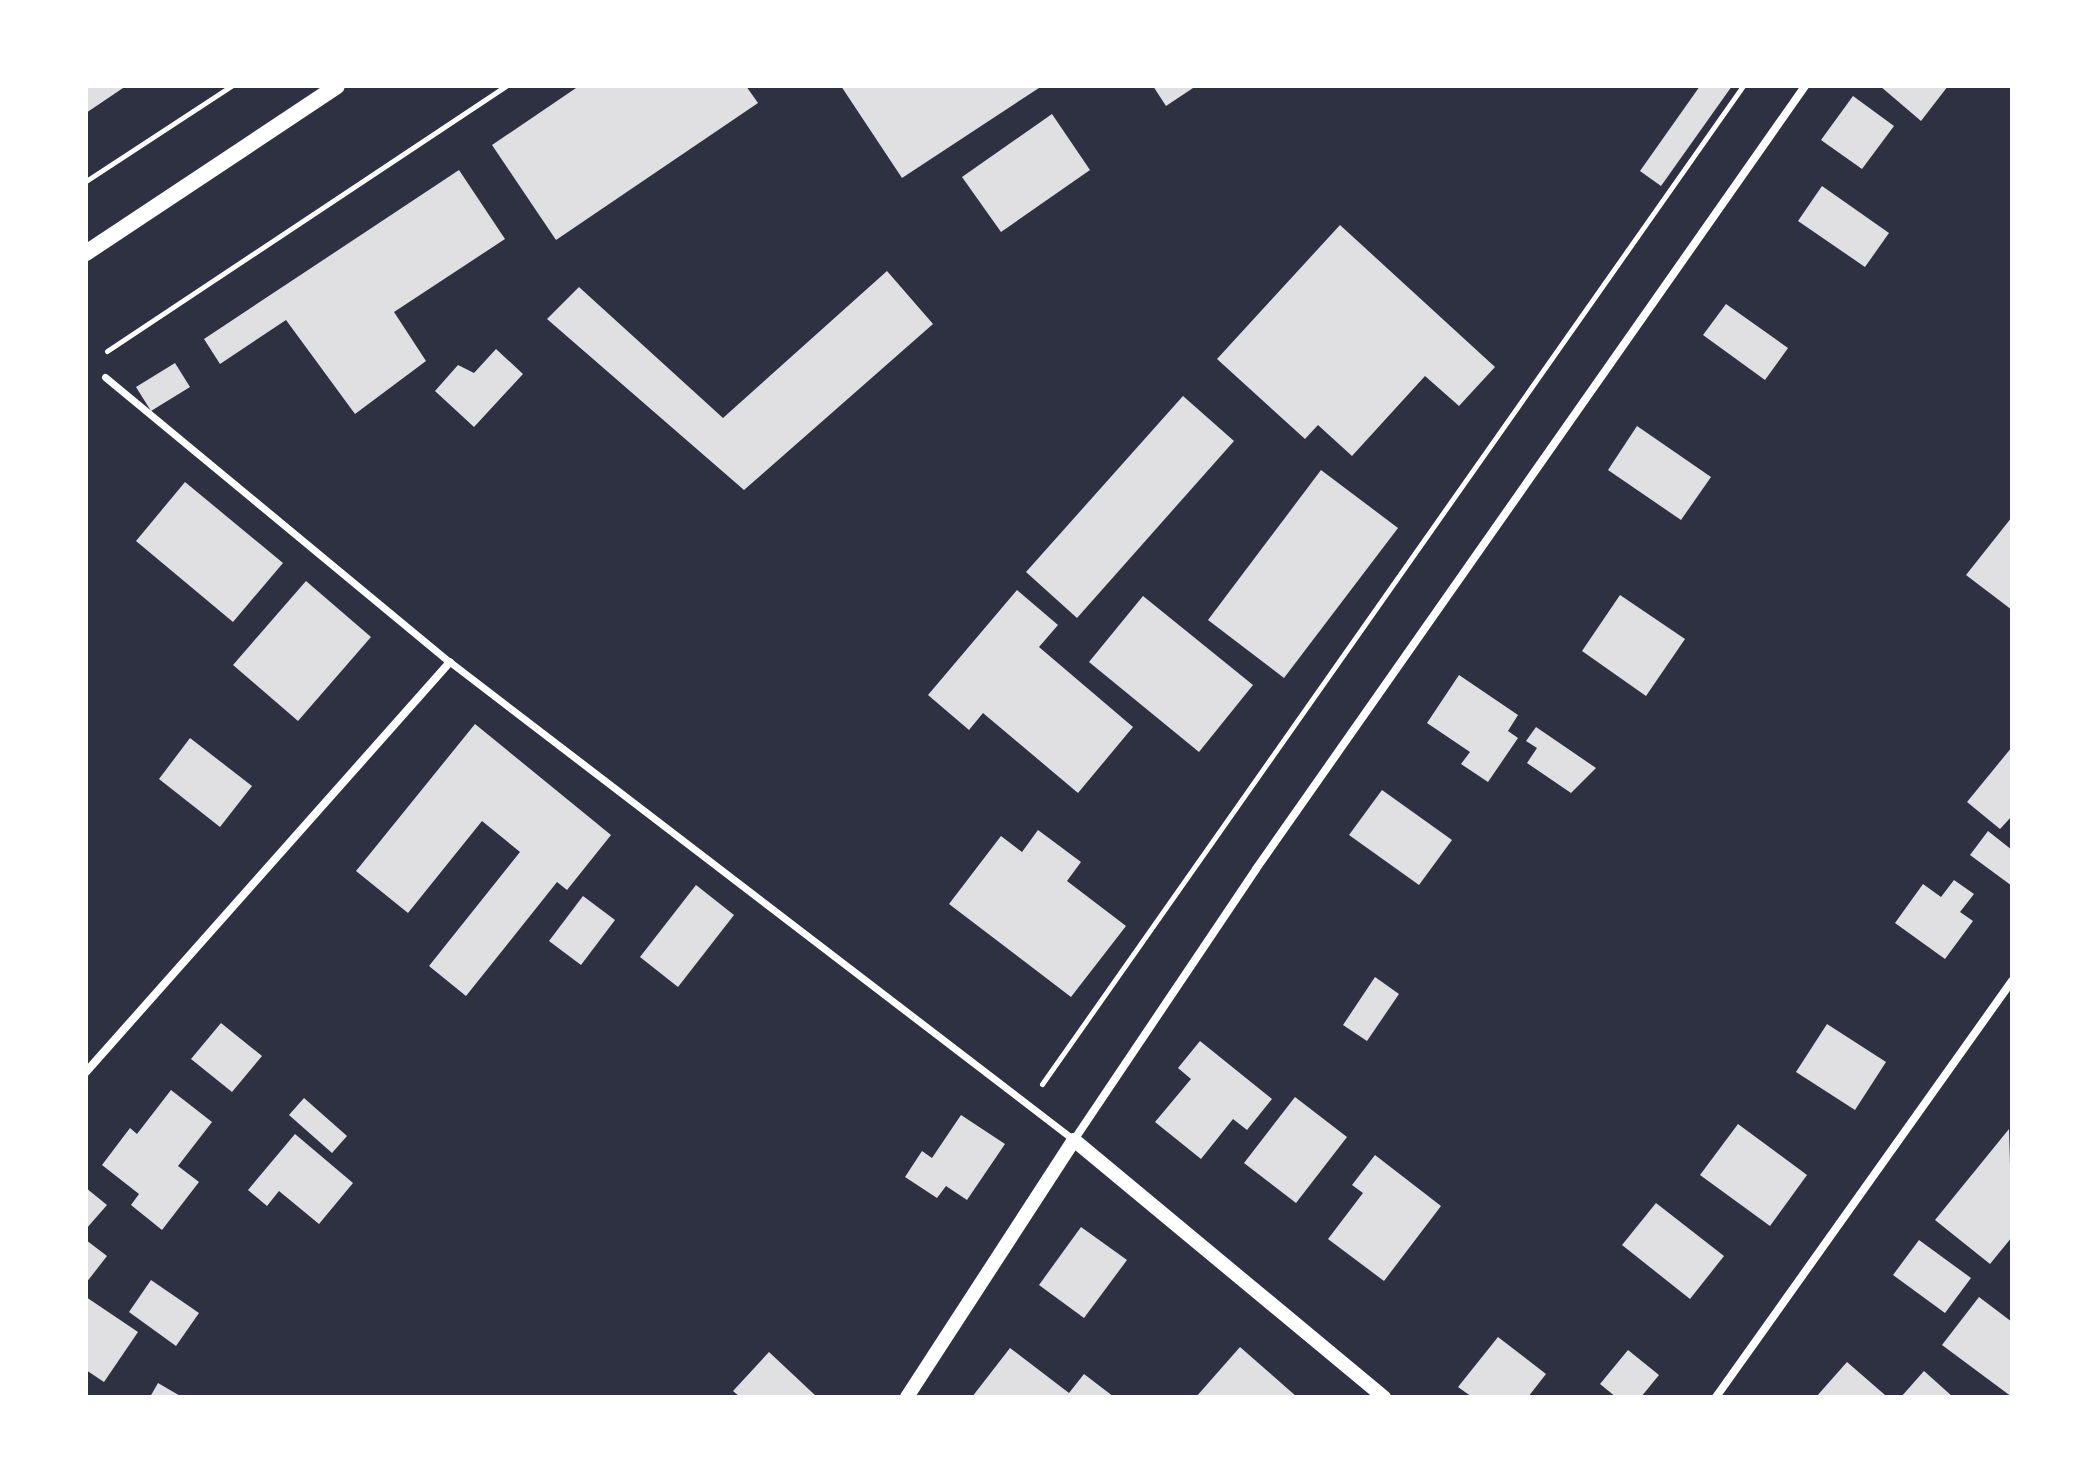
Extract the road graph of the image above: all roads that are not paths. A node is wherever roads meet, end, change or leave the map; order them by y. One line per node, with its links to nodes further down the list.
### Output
1 (337, 86): 3 (main road)
2 (1805, 86): 8 (street)
3 (86, 253)
4 (105, 377): 5 (street)
5 (450, 662): 7 (street); 8 (street)
6 (2012, 981): 11 (street)
7 (86, 1072)
8 (1074, 1140): 9 (street); 10 (street)
9 (907, 1397)
10 (1384, 1397)
11 (1716, 1397)

